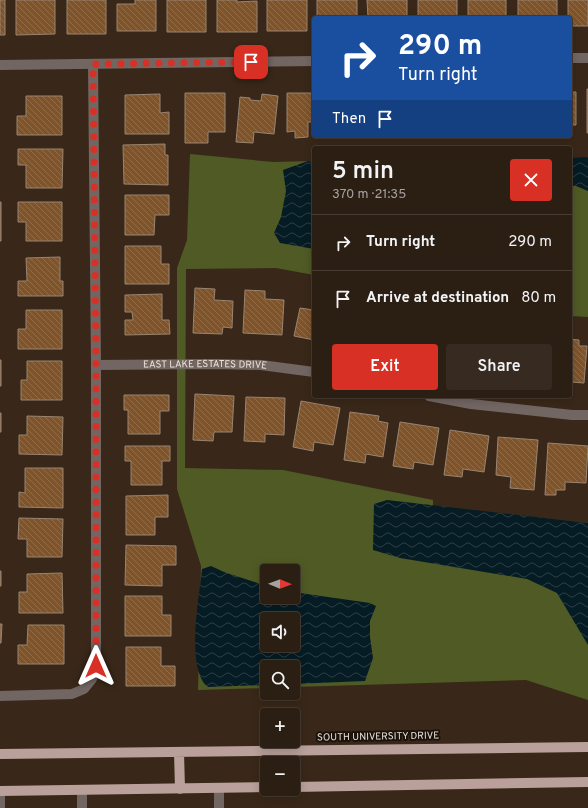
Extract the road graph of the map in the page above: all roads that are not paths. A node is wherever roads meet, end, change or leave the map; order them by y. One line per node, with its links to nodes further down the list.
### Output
1 (572, 58): 2 (street)
2 (588, 58)
3 (312, 62): 4 (street)
4 (93, 64): 5 (street); 6 (street)
5 (0, 65)
6 (96, 365): 7 (street, EAST LAKE ESTATES DRIVE); 10 (street)
7 (312, 372)
8 (440, 398): 9 (street)
9 (588, 415)
10 (0, 696)
11 (588, 747): 12 (main road, SOUTH UNIVERSITY DRIVE)
12 (179, 752): 13 (main road, SOUTH UNIVERSITY DRIVE); 18 (main road)
13 (0, 754)
14 (588, 782): 16 (main road)
15 (260, 787): 17 (main road)
16 (300, 787)
17 (219, 788): 18 (main road); 23 (street)
18 (180, 789): 19 (main road)
19 (82, 790): 20 (main road); 22 (street)
20 (0, 791): 21 (street)
21 (0, 808)
22 (82, 808)
23 (219, 808)

